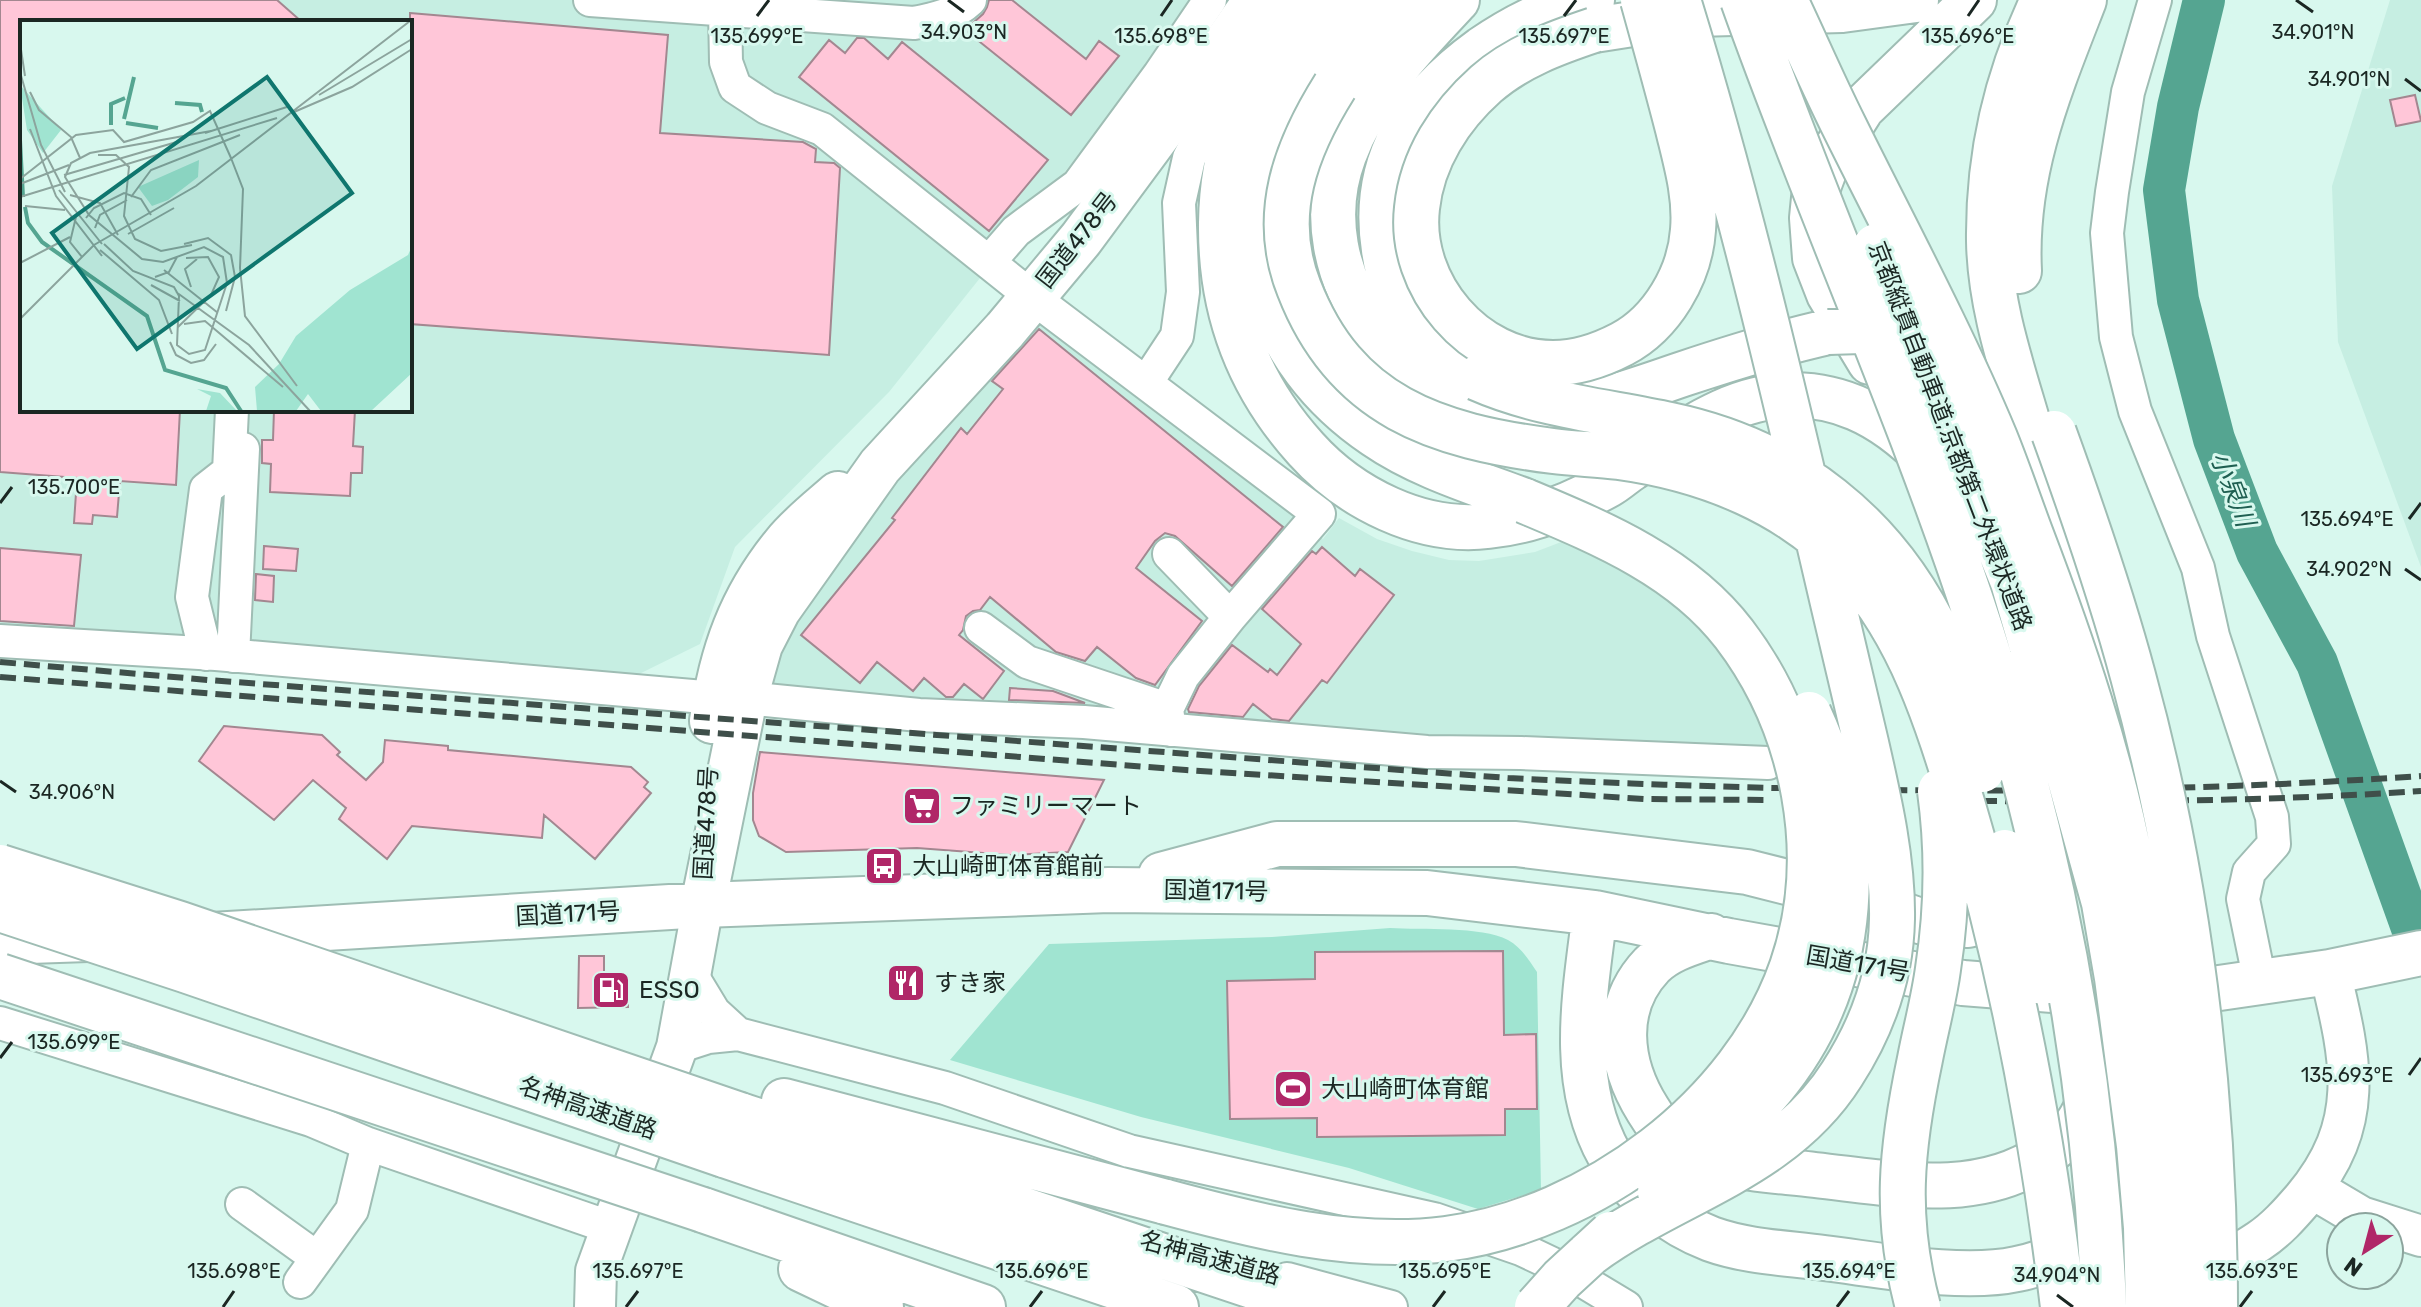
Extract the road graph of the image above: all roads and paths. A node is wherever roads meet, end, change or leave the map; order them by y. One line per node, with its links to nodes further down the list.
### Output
1 (590, 0): 20 (street)
2 (970, 0): 20 (street)
3 (1210, 0): 22 (street)
4 (1256, 0): 23 (highway, 国道478号)
5 (1284, 0): 24 (street)
6 (1314, 0): 28 (highway)
7 (1367, 0): 21 (highway)
8 (1412, 0): 21 (highway)
9 (1457, 0): 29 (highway, bridge)
10 (1592, 0): 76 (highway, bridge)
11 (1643, 0): 15 (highway, bridge)
12 (1678, 0): 65 (highway, bridge)
13 (1743, 0): 76 (highway, 京都縦貫自動車道;京都第二外環状道路, bridge)
14 (1784, 0): 77 (highway, 京都縦貫自動車道;京都第二外環状道路, bridge); 78 (highway, bridge)
15 (1916, 0)
16 (1974, 0): 28 (highway)
17 (2043, 0): 29 (highway)
18 (2084, 0): 79 (highway, bridge)
19 (2155, 0): 51 (street)
20 (725, 10): 22 (street)
21 (1325, 72): 27 (highway); 31 (highway, bridge)
22 (989, 262): 23 (street)
23 (1032, 297): 24 (street); 36 (highway, 国道478号)
24 (1146, 383): 32 (street)
25 (232, 412): 35 (street)
26 (245, 412): 35 (street)
27 (1525, 501): 57 (highway, bridge); 65 (highway, bridge)
28 (1976, 510): 37 (highway)
29 (2054, 511): 44 (highway)
30 (1169, 554): 32 (street)
31 (1850, 568): 74 (highway, bridge); 75 (highway, bridge)
32 (1230, 617): 38 (street)
33 (981, 628): 38 (street)
34 (0, 641): 35 (street)
35 (219, 655): 36 (street)
36 (730, 698): 38 (street); 42 (highway, 国道478号)
37 (2056, 707): 41 (highway); 47 (highway)
38 (1168, 720): 39 (street)
39 (1768, 763)
40 (0, 867): 57 (highway, bridge)
41 (1109, 890): 42 (highway, 国道171号); 43 (highway, 国道171号)
42 (703, 905): 46 (highway, 国道171号); 50 (main road)
43 (1595, 913): 45 (highway, 国道171号); 54 (highway)
44 (2156, 928)
45 (1711, 936): 51 (highway, 国道171号); 56 (highway)
46 (3, 947): 62 (highway, bridge); 70 (highway, 名神高速道路, bridge)
47 (2096, 949)
48 (2421, 953): 49 (highway, 国道171号)
49 (2348, 968): 51 (highway, 国道171号); 59 (main road)
50 (691, 974): 53 (street); 55 (main road)
51 (2260, 982)
52 (0, 1023): 58 (street)
53 (738, 1034): 55 (street); 66 (street)
54 (2171, 1041)
55 (677, 1047): 63 (main road)
56 (2104, 1047)
57 (743, 1103): 60 (highway, 名神高速道路)
58 (368, 1144): 61 (street); 63 (street)
59 (2312, 1188): 64 (main road); 77 (main road)
60 (983, 1195): 71 (highway, 名神高速道路); 72 (street, 名神高速道路)
61 (242, 1204)
62 (703, 1210): 68 (highway); 69 (highway)
63 (612, 1228): 67 (main road)
64 (2421, 1236)
65 (1589, 1254): 73 (highway, bridge)
66 (1622, 1306)
67 (595, 1307)
68 (881, 1307)
69 (983, 1307)
70 (1176, 1307)
71 (1315, 1307)
72 (1391, 1307)
73 (1537, 1307)
74 (1918, 1307)
75 (2063, 1307)
76 (2102, 1307)
77 (2146, 1307)
78 (2183, 1307)
79 (2215, 1307)

